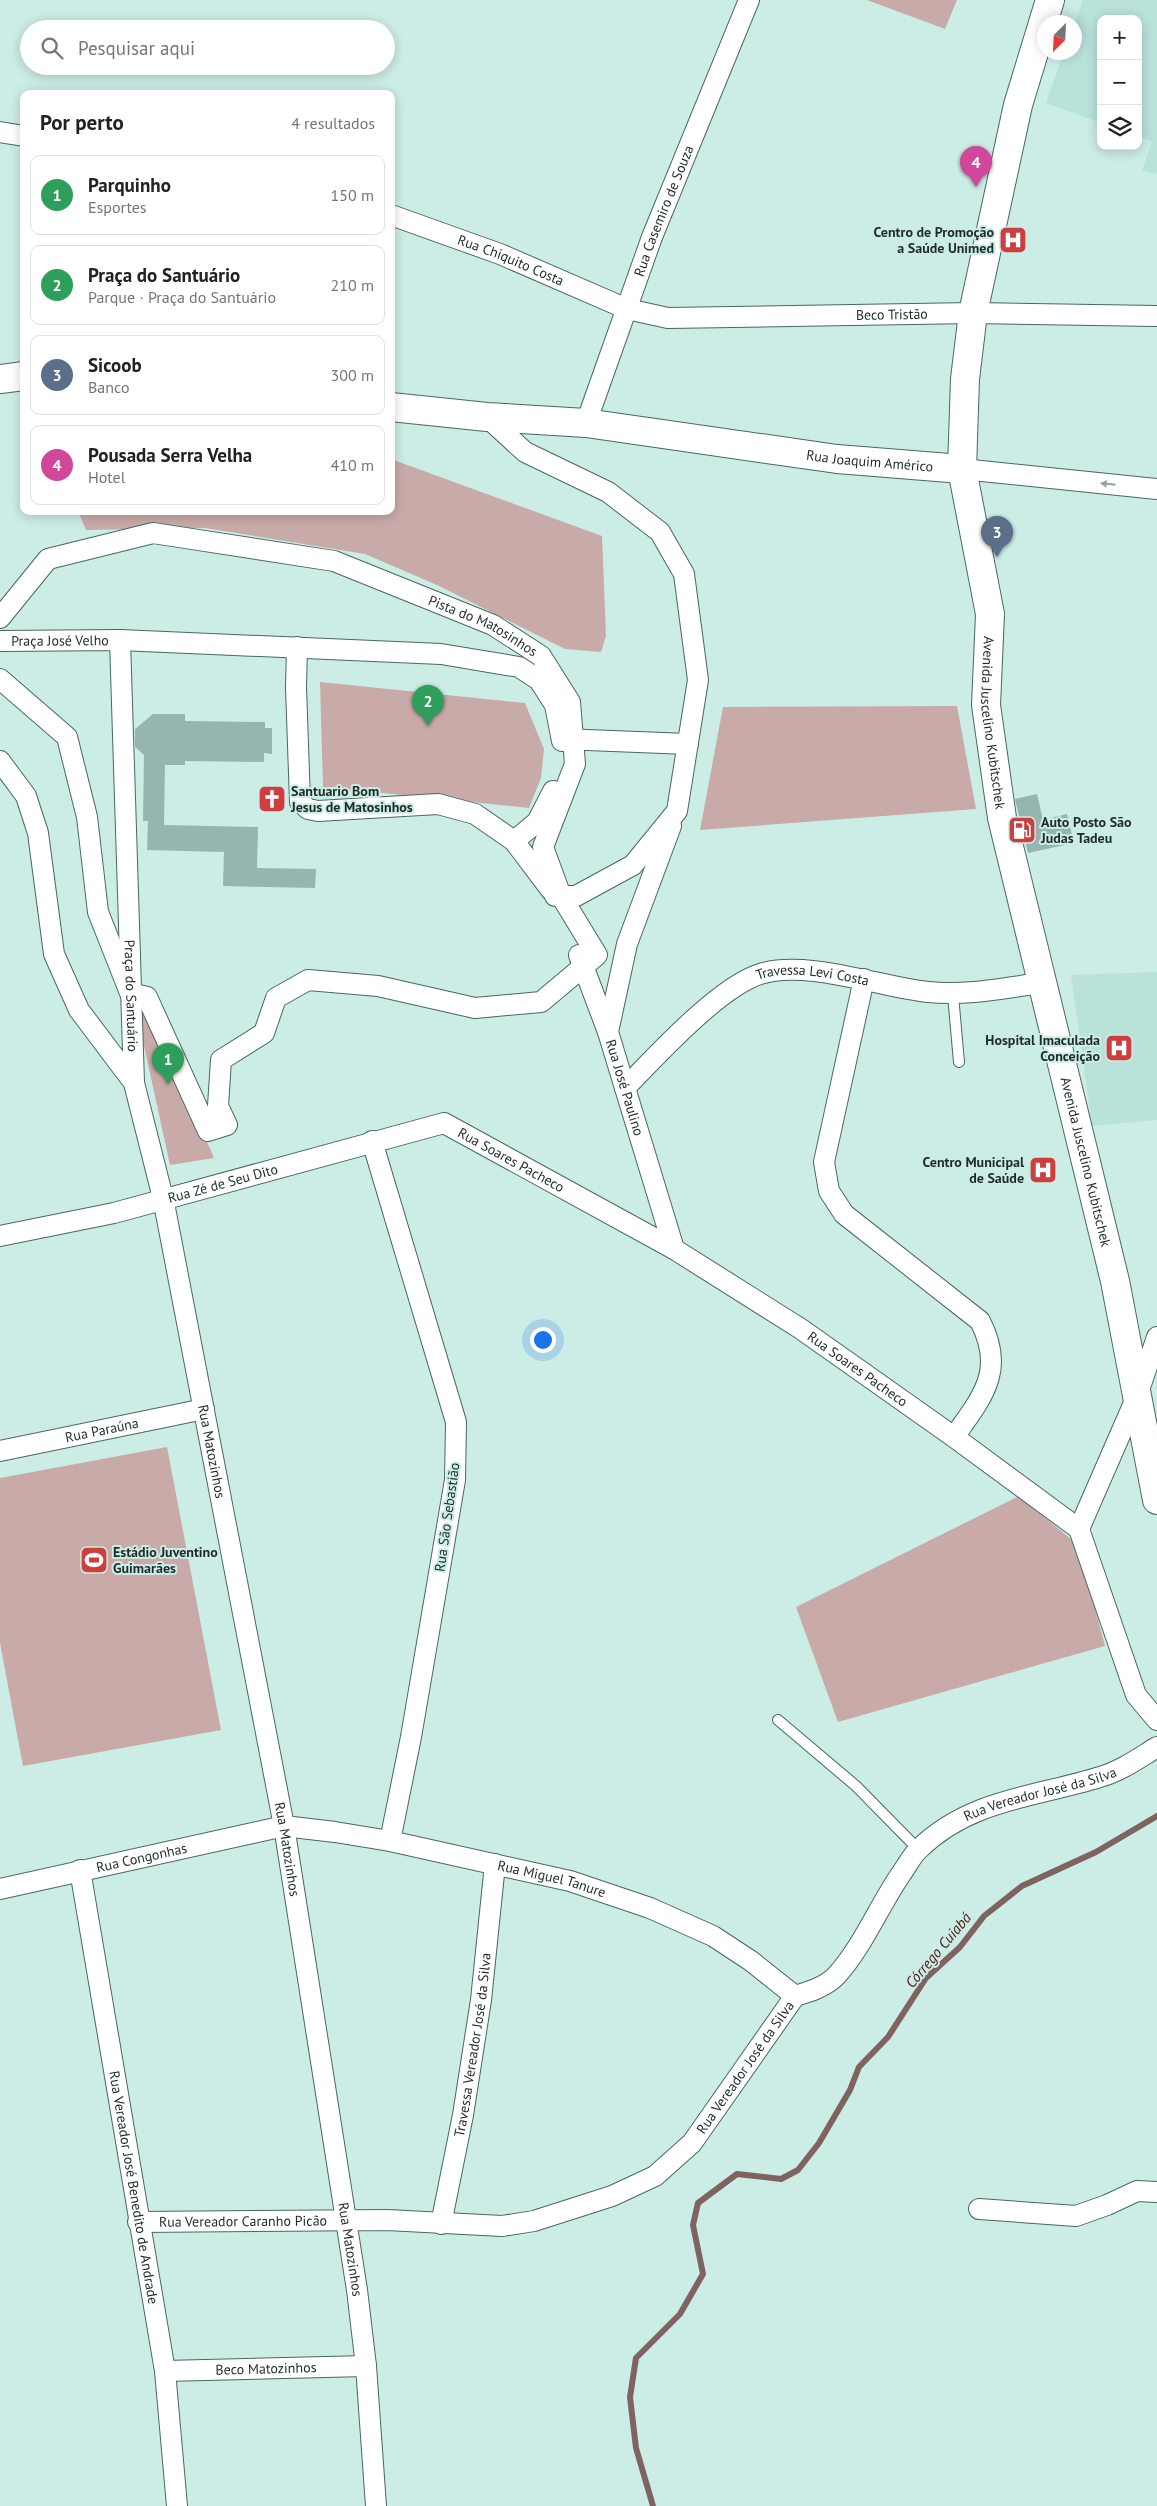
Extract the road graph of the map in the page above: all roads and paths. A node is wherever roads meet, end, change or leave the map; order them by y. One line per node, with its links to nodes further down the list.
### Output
1 (749, 0): 6 (street, Rua Casemiro de Souza)
2 (1050, 0): 7 (main road, Avenida Juscelino Kubitschek)
3 (0, 132): 4 (street)
4 (20, 135)
5 (395, 215): 6 (street, Rua Chiquito Costa)
6 (626, 309): 7 (street, Beco Tristão); 13 (street, Rua Casemiro de Souza)
7 (973, 313): 8 (street, Beco Tristão); 14 (main road, Avenida Juscelino Kubitschek)
8 (1157, 316)
9 (20, 376): 10 (main road)
10 (0, 379)
11 (395, 407): 12 (main road, Rua Joaquim Américo)
12 (487, 417): 13 (main road, Rua Joaquim Américo); 22 (street)
13 (586, 423): 14 (main road, Rua Joaquim Américo)
14 (962, 469): 15 (street, Rua Joaquim Américo, one-way to 14); 29 (main road, Avenida Juscelino Kubitschek)
15 (1157, 489)
16 (0, 618): 21 (street, Pista do Matosinhos)
17 (120, 640): 18 (street, Praça José Velho); 19 (street, Praça José Velho); 30 (street, Praça do Santuário)
18 (0, 641)
19 (297, 647): 21 (street); 25 (street)
20 (0, 678): 30 (street)
21 (568, 739): 22 (street); 25 (street); 26 (street, Pista do Matosinhos)
22 (688, 744): 24 (street)
23 (0, 761): 34 (street)
24 (677, 811): 26 (street); 32 (street, Rua José Paulino)
25 (514, 841): 26 (street)
26 (558, 896): 27 (street, Pista do Matosinhos)
27 (582, 967): 30 (street, Pista do Matosinhos); 32 (street)
28 (864, 979): 31 (street, Travessa Levi Costa); 35 (street, Travessa Levi Costa); 44 (street)
29 (1041, 983): 31 (street, Travessa Levi Costa); 42 (main road, Avenida Juscelino Kubitschek)
30 (130, 993): 34 (street, Praça do Santuário)
31 (953, 995): 33 (lane)
32 (608, 1032): 35 (street, Rua José Paulino)
33 (959, 1062)
34 (134, 1083): 38 (street, Rua Matozinhos)
35 (625, 1088): 40 (street, Rua José Paulino)
36 (444, 1123): 37 (street, Rua Zé de Seu Dito); 40 (street, Rua Soares Pacheco)
37 (372, 1141): 38 (street, Rua Zé de Seu Dito); 52 (street, Rua São Sebastião)
38 (163, 1198): 39 (street, Rua Zé de Seu Dito); 43 (street, Rua Matozinhos)
39 (0, 1236)
40 (674, 1249): 44 (street, Rua Soares Pacheco)
41 (1157, 1337): 42 (street)
42 (1137, 1396): 46 (main road, Avenida Juscelino Kubitschek); 47 (street)
43 (204, 1409): 45 (street, Rua Paraúna); 51 (street, Rua Matozinhos)
44 (954, 1437): 47 (street, Rua Soares Pacheco)
45 (0, 1451)
46 (1157, 1500)
47 (1078, 1529): 49 (street)
48 (778, 1720): 53 (lane)
49 (1157, 1720)
50 (1157, 1747): 53 (street, Rua Vereador José da Silva)
51 (284, 1826): 52 (street, Rua Miguel Tanure); 55 (street, Rua Congonhas); 60 (street, Rua Matozinhos)
52 (390, 1841): 54 (street, Rua Miguel Tanure)
53 (918, 1849): 57 (street, Rua Vereador José da Silva)
54 (495, 1864): 57 (street, Rua Miguel Tanure); 62 (street, Travessa Vereador José da Silva)
55 (80, 1870): 56 (street, Rua Congonhas); 61 (street, Rua Vereador José Benedito de Andrade)
56 (0, 1889)
57 (795, 1996): 62 (street, Rua Vereador José da Silva)
58 (1157, 2192): 59 (street)
59 (979, 2209)
60 (348, 2220): 61 (street, Rua Vereador Caranho Picão); 62 (street, Rua Vereador José da Silva); 63 (street, Rua Matozinhos)
61 (138, 2222): 64 (street, Rua Vereador José Benedito de Andrade)
62 (441, 2224)
63 (366, 2366): 64 (street, Beco Matozinhos); 66 (street, Rua Matozinhos)
64 (165, 2371): 65 (street, Rua Vereador José Benedito de Andrade)
65 (177, 2506)
66 (376, 2506)

